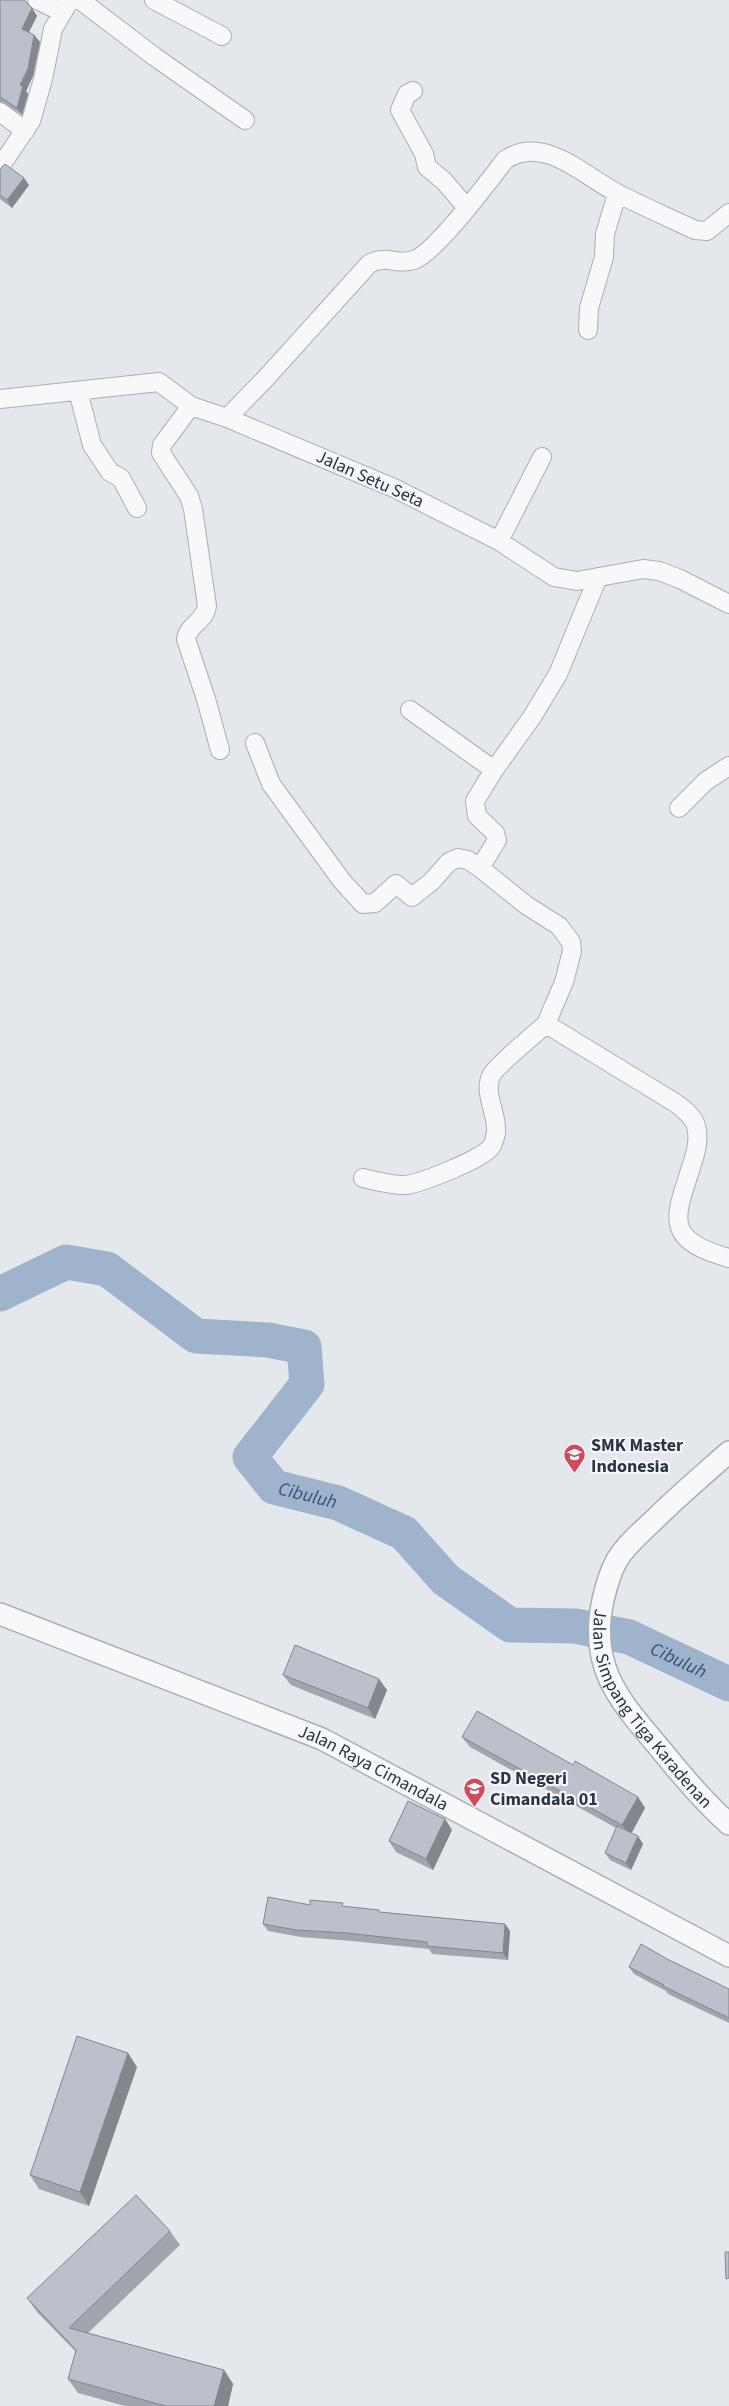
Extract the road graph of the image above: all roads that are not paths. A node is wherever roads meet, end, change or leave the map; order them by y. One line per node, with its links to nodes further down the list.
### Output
1 (37, 0): 4 (street)
2 (80, 0): 8 (street)
3 (154, 0): 5 (street)
4 (66, 6): 9 (street)
5 (222, 36)
6 (413, 91): 12 (street)
7 (0, 112): 9 (street)
8 (245, 120)
9 (24, 132): 10 (street)
10 (0, 167)
11 (617, 194): 12 (street); 13 (street); 14 (street)
12 (467, 208): 18 (street)
13 (729, 213)
14 (588, 330)
15 (78, 391): 16 (street, Jalan Setu Seta); 17 (street, Jalan Setu Seta); 20 (street)
16 (0, 399)
17 (191, 406): 18 (street, Jalan Setu Seta); 26 (street)
18 (227, 418): 21 (street, Jalan Setu Seta)
19 (542, 457): 21 (street)
20 (137, 508)
21 (499, 541): 22 (street, Jalan Setu Seta)
22 (598, 577): 23 (street, Jalan Setu Seta); 28 (street)
23 (728, 599)
24 (410, 710): 28 (street)
25 (255, 743): 30 (street)
26 (220, 750)
27 (729, 766): 29 (street)
28 (494, 770): 30 (street)
29 (679, 808)
30 (480, 868): 31 (street)
31 (546, 1024): 32 (street); 33 (street)
32 (363, 1178)
33 (729, 1258)
34 (729, 1452): 36 (street, Jalan Simpang Tiga Karadenan)
35 (0, 1614): 37 (street, Jalan Raya Cimandala)
36 (729, 1824)
37 (729, 1956)

